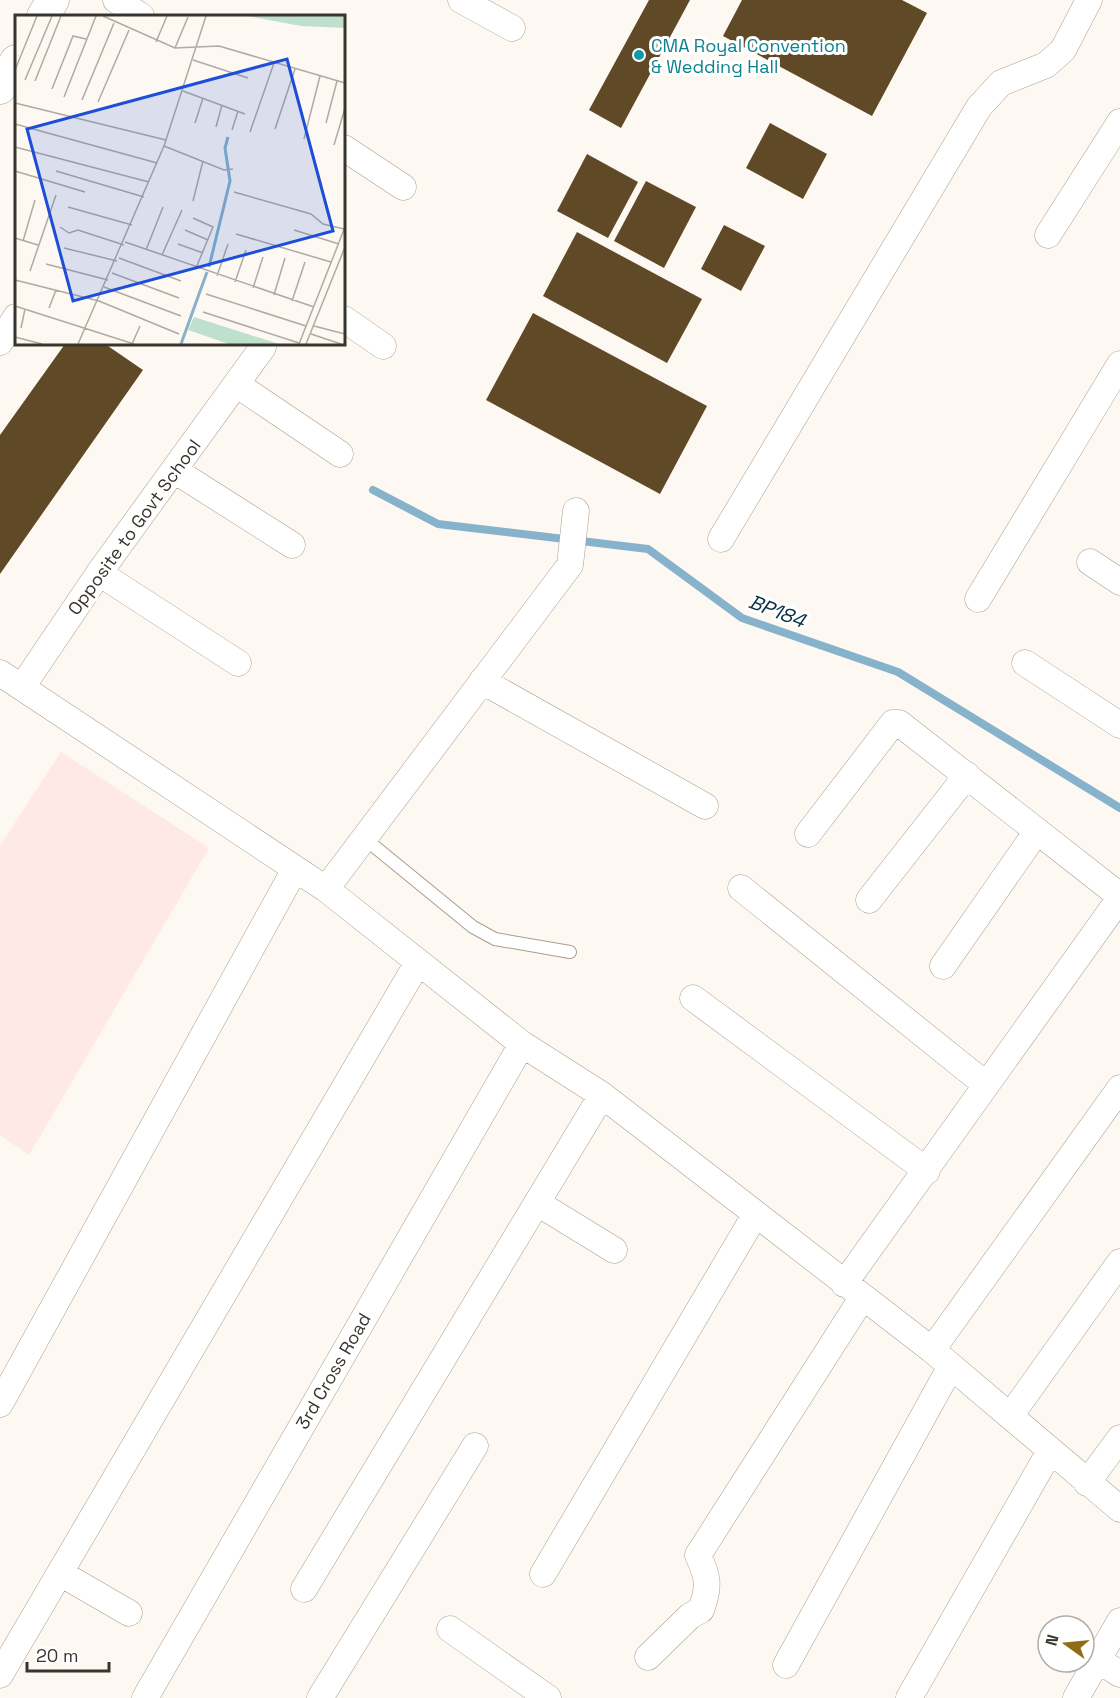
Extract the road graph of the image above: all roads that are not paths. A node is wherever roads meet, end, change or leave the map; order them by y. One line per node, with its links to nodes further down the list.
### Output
1 (53, 0): 5 (street)
2 (116, 0): 6 (street)
3 (461, 0): 7 (street)
4 (1089, 0): 22 (street)
5 (44, 15)
6 (139, 15)
7 (512, 28)
8 (1120, 122): 11 (street)
9 (345, 149): 10 (street)
10 (403, 187)
11 (1048, 235)
12 (15, 319): 14 (street)
13 (345, 320): 15 (street)
14 (0, 342)
15 (383, 346)
16 (263, 347): 18 (street, Opposite to Govt School)
17 (1120, 364): 27 (street)
18 (236, 384): 19 (street); 20 (street, Opposite to Govt School)
19 (340, 454)
20 (174, 470): 23 (street); 25 (street, Opposite to Govt School)
21 (576, 510): 31 (street)
22 (722, 539)
23 (292, 546)
24 (1090, 562): 26 (street)
25 (99, 573): 28 (street); 32 (street, Opposite to Govt School)
26 (1120, 582)
27 (978, 599)
28 (238, 663)
29 (1025, 663): 33 (street)
30 (0, 673): 32 (street)
31 (482, 681): 35 (street); 38 (street)
32 (22, 687): 39 (street)
33 (1120, 725)
34 (967, 775): 36 (street); 37 (street); 43 (street)
35 (705, 806)
36 (1037, 831): 42 (street); 46 (street)
37 (808, 834)
38 (364, 838): 41 (street); 44 (lane)
39 (295, 869): 41 (street); 60 (street)
40 (741, 888): 49 (street)
41 (326, 889): 45 (street)
42 (1120, 897): 49 (street)
43 (869, 900)
44 (570, 952)
45 (417, 964): 48 (street); 67 (street)
46 (943, 966)
47 (693, 998): 52 (street)
48 (522, 1044): 51 (street); 78 (street, 3rd Cross Road)
49 (985, 1084): 52 (street)
50 (1120, 1088): 58 (street)
51 (602, 1095): 53 (street); 54 (street)
52 (927, 1171): 57 (street)
53 (538, 1204): 55 (street); 69 (street)
54 (755, 1215): 57 (street); 68 (street)
55 (614, 1250)
56 (1120, 1262): 61 (street)
57 (853, 1291): 58 (street); 73 (street)
58 (932, 1350): 59 (street)
59 (951, 1366): 61 (street); 75 (street)
60 (0, 1404)
61 (1011, 1415): 64 (street)
62 (1120, 1438): 65 (street)
63 (475, 1446): 79 (street)
64 (1050, 1451): 65 (street); 81 (street)
65 (1087, 1483): 66 (street)
66 (1120, 1509)
67 (60, 1573): 70 (street); 77 (street)
68 (543, 1574)
69 (304, 1589)
70 (129, 1613)
71 (1120, 1621): 74 (street)
72 (450, 1629): 80 (street)
73 (648, 1657)
74 (1098, 1660): 76 (street); 82 (street)
75 (786, 1665)
76 (1120, 1674)
77 (0, 1675)
78 (145, 1698)
79 (320, 1698)
80 (548, 1698)
81 (909, 1698)
82 (1076, 1698)

